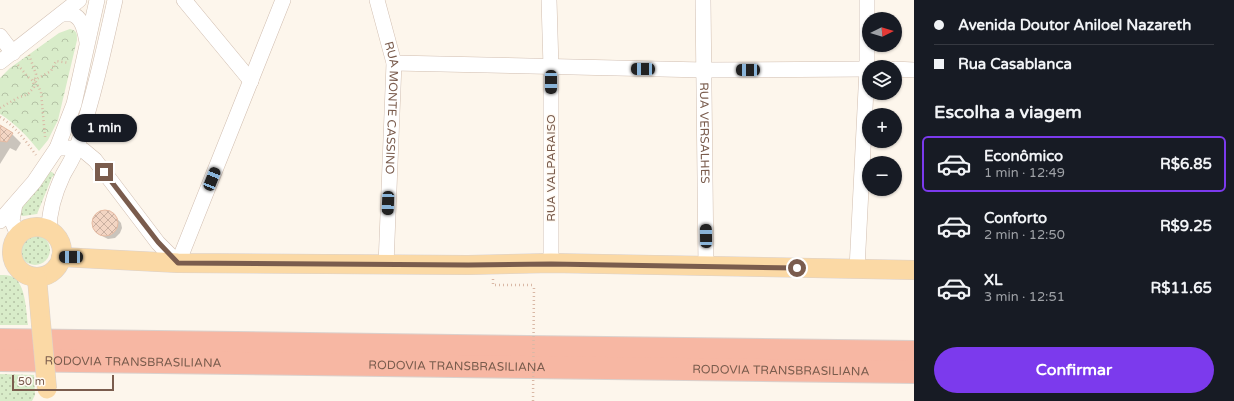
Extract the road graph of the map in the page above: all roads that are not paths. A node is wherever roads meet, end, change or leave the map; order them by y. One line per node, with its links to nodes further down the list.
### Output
1 (79, 0): 10 (street)
2 (97, 0): 12 (street)
3 (115, 0): 25 (street)
4 (184, 0): 22 (street)
5 (283, 0): 22 (street)
6 (378, 0): 16 (street, RUA MONTE CASSINO)
7 (549, 0): 17 (street, RUA VALPARAISO)
8 (703, 0): 20 (street, RUA VERSALHES)
9 (867, 0): 14 (street)
10 (62, 14): 12 (street); 13 (street)
11 (0, 36): 13 (street)
12 (87, 42): 24 (street)
13 (14, 57): 15 (street)
14 (868, 60)
15 (0, 62)
16 (394, 63): 17 (street); 32 (street, RUA MONTE CASSINO)
17 (551, 67): 20 (street); 33 (street, RUA VALPARAISO)
18 (862, 69): 20 (street)
19 (902, 69): 21 (street)
20 (704, 70): 34 (street, RUA VERSALHES)
21 (914, 70)
22 (251, 81): 31 (street)
23 (866, 100): 35 (street)
24 (51, 143): 25 (street); 26 (street)
25 (77, 148): 28 (street); 31 (street)
26 (15, 204): 27 (street); 29 (street)
27 (0, 221)
28 (49, 230): 29 (main road); 30 (main road)
29 (11, 240): 37 (main road)
30 (61, 256): 31 (main road); 38 (main road)
31 (178, 263): 32 (main road)
32 (386, 264): 33 (main road)
33 (551, 264): 34 (main road)
34 (706, 266): 35 (main road)
35 (857, 269): 36 (main road)
36 (914, 270)
37 (9, 271): 38 (main road)
38 (37, 278): 43 (main road, bridge)
39 (0, 340): 40 (highway, RODOVIA TRANSBRASILIANA)
40 (914, 352)
41 (0, 360): 42 (highway, RODOVIA TRANSBRASILIANA)
42 (914, 372)
43 (48, 395)

